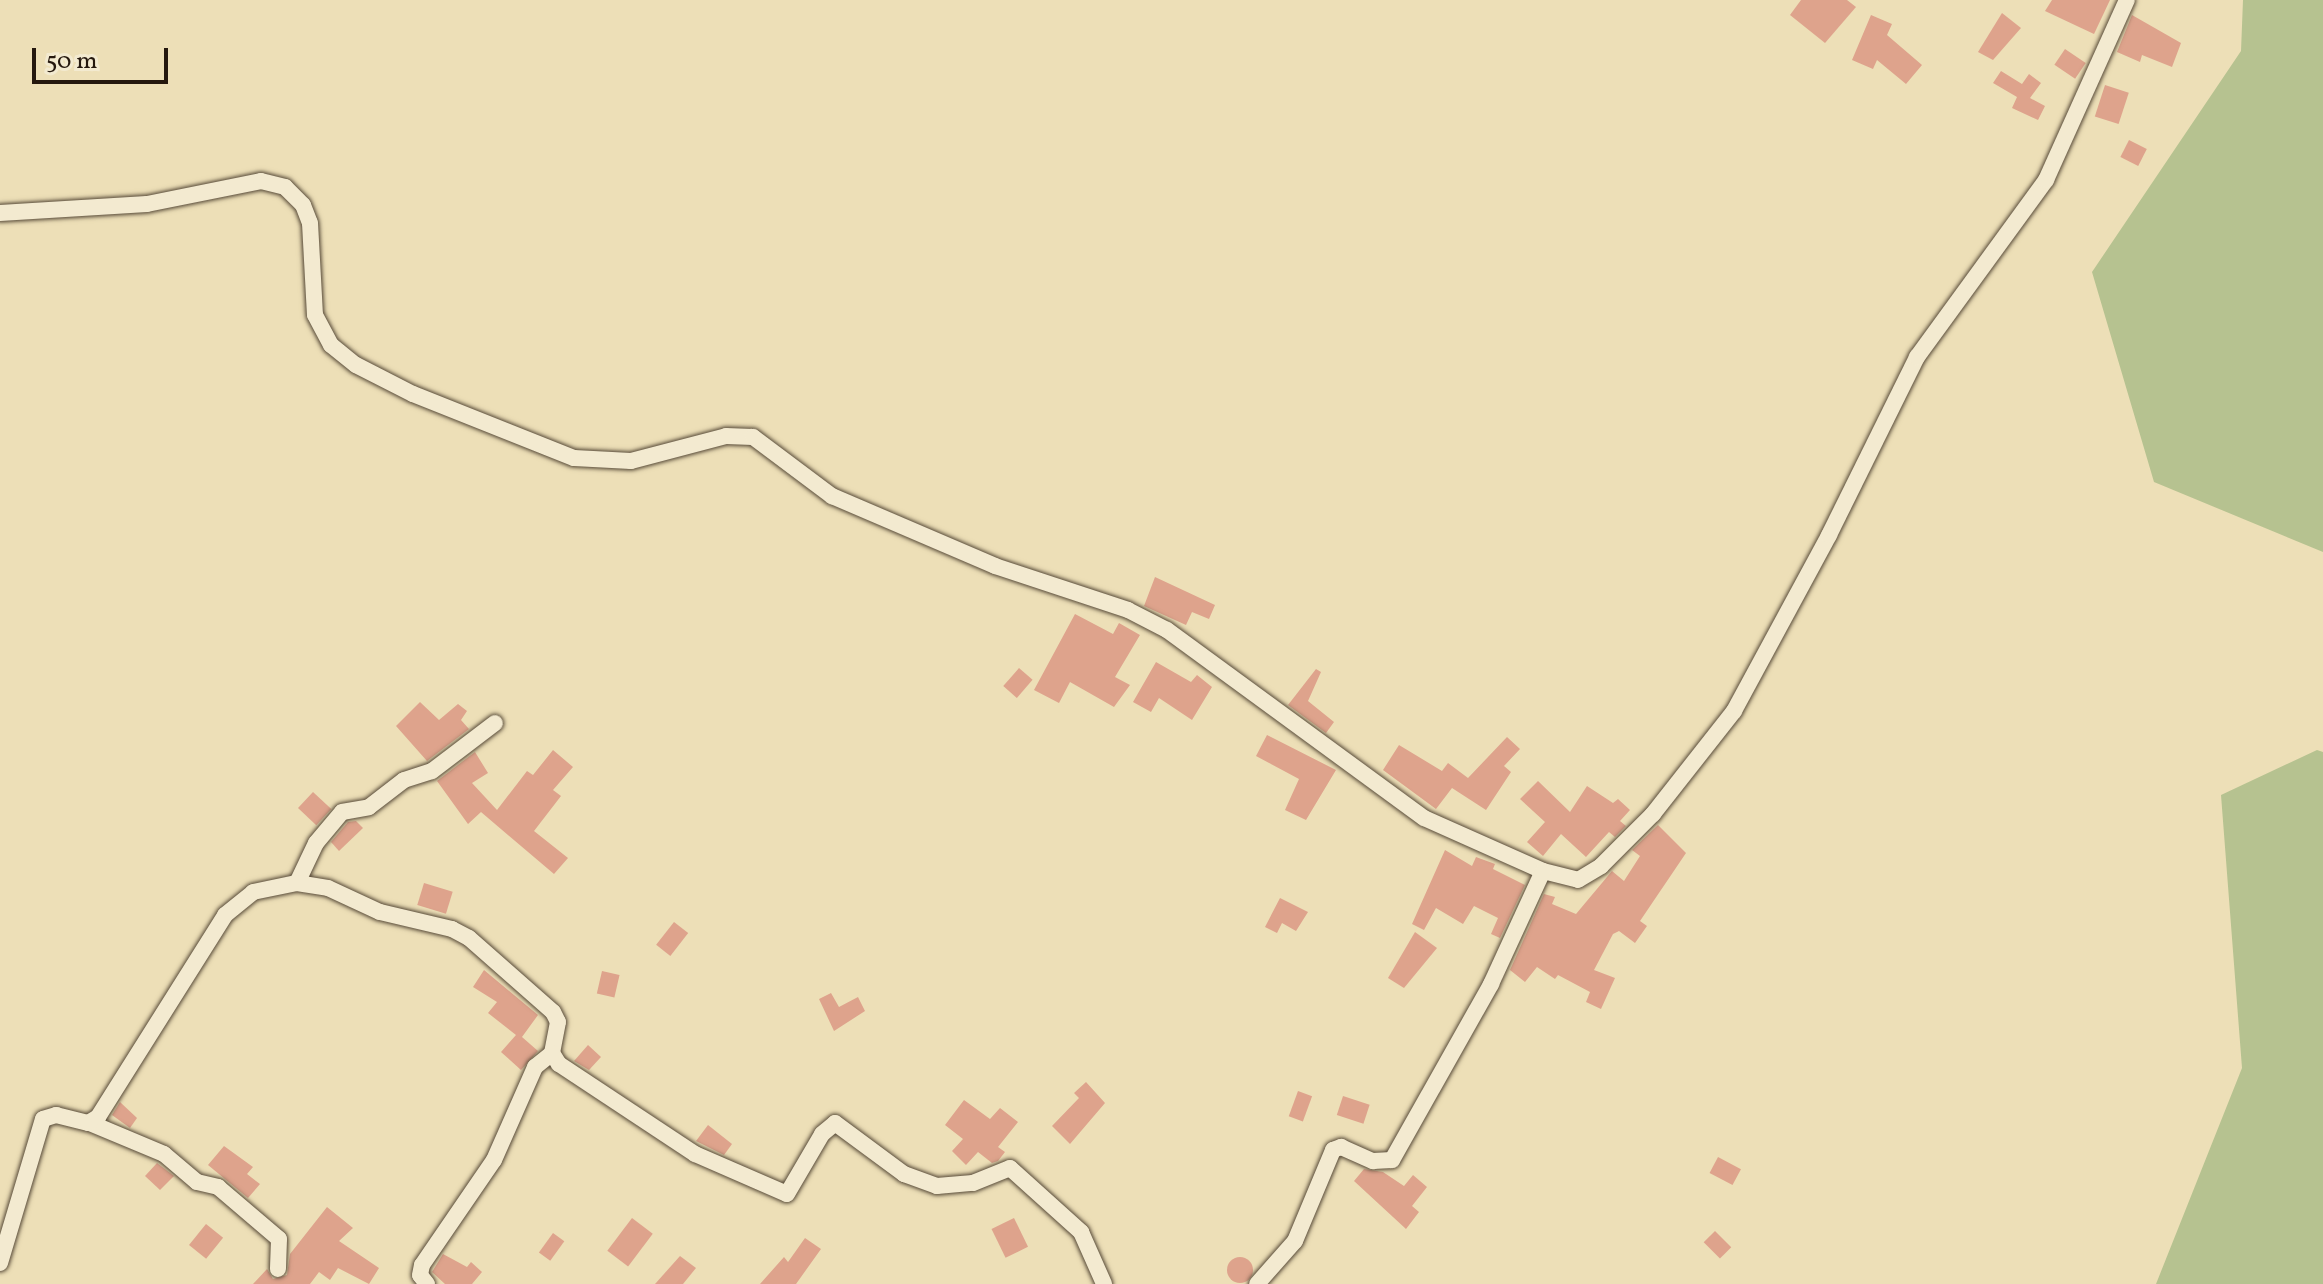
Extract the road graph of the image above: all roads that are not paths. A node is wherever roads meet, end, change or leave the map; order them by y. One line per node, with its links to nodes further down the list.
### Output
1 (2127, 0): 4 (street)
2 (0, 213): 4 (street)
3 (495, 723): 5 (street)
4 (1543, 871): 12 (street)
5 (297, 883): 6 (street); 7 (street)
6 (552, 1053): 10 (street); 11 (street)
7 (90, 1123): 8 (street); 9 (street)
8 (0, 1263)
9 (278, 1269)
10 (427, 1284)
11 (1104, 1284)
12 (1257, 1284)

